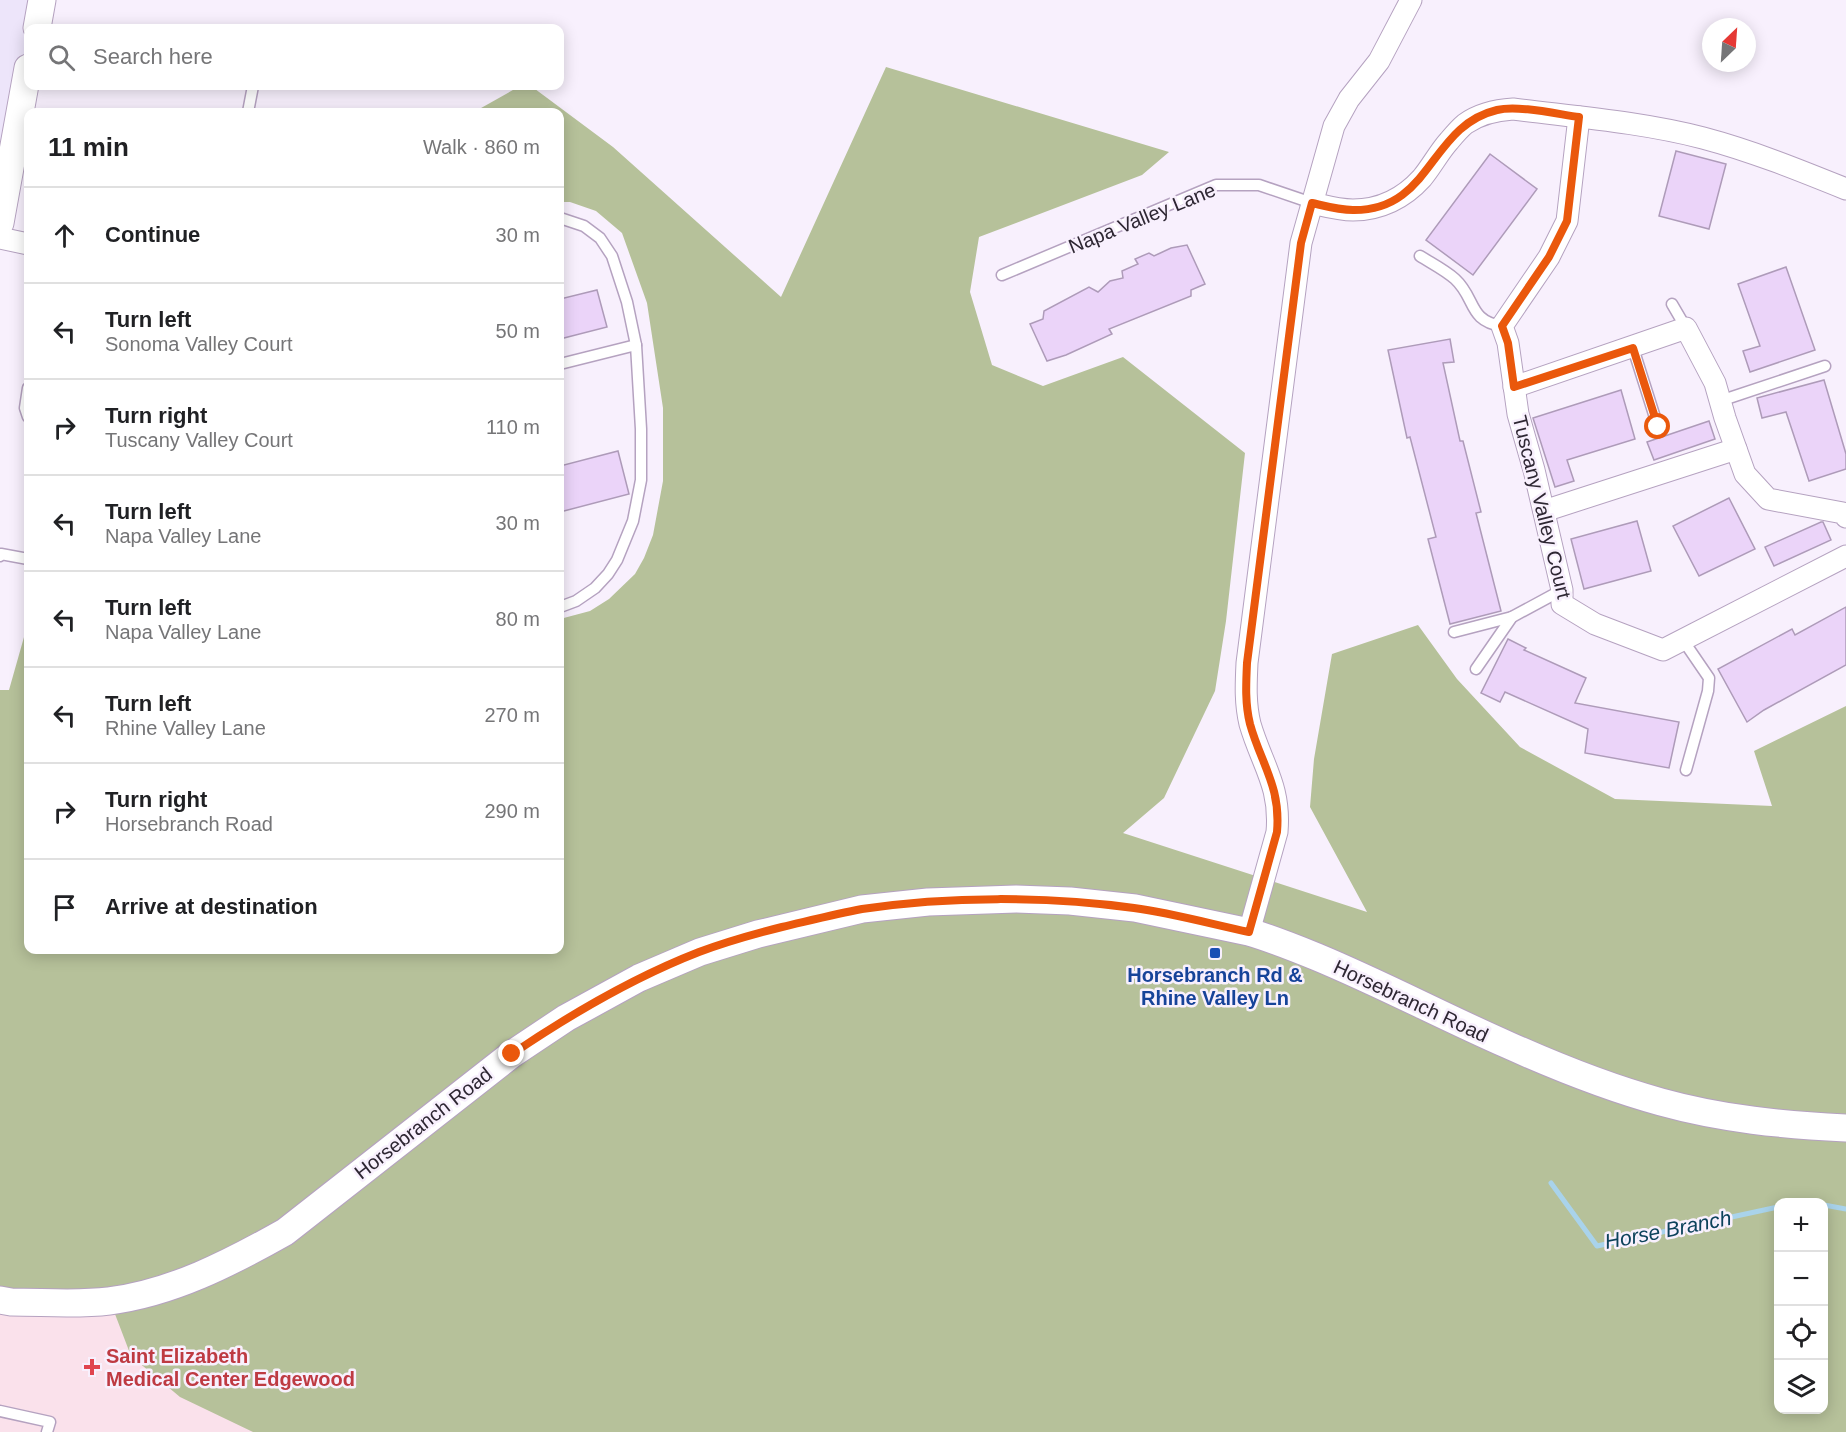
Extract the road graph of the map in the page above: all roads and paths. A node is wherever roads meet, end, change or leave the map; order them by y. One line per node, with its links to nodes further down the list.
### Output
1 (42, 0): 3 (street)
2 (1411, 0): 9 (street)
3 (38, 24)
4 (24, 90): 11 (street)
5 (252, 90): 6 (lane)
6 (249, 108)
7 (1579, 117): 8 (street, Napa Valley Lane); 9 (street, Napa Valley Lane); 17 (street)
8 (1846, 189)
9 (1312, 203): 15 (lane, Napa Valley Lane); 39 (street)
10 (564, 219): 19 (lane)
11 (0, 223)
12 (0, 238): 13 (street)
13 (24, 243)
14 (1420, 256): 17 (lane)
15 (1002, 275)
16 (1672, 304): 18 (lane)
17 (1502, 326): 23 (street, Tuscany Valley Court)
18 (1686, 328): 20 (street); 24 (street)
19 (636, 345): 21 (lane); 33 (lane)
20 (1633, 348): 23 (street); 25 (lane)
21 (564, 363)
22 (1825, 366): 24 (lane)
23 (1514, 387): 27 (street, Tuscany Valley Court)
24 (1720, 401): 26 (street)
25 (1658, 427)
26 (1736, 449): 27 (street); 28 (street)
27 (1544, 511): 32 (street, Tuscany Valley Court)
28 (1846, 517)
29 (0, 556): 31 (lane)
30 (1846, 556): 36 (street, Tuscany Valley Court)
31 (24, 558)
32 (1562, 590): 34 (lane); 36 (street, Tuscany Valley Court)
33 (564, 606)
34 (1512, 617): 35 (lane); 37 (lane)
35 (1454, 632)
36 (1683, 640): 38 (lane)
37 (1476, 669)
38 (1686, 770)
39 (1249, 932): 40 (street, Horsebranch Road); 41 (street, Horsebranch Road)
40 (1846, 1128)
41 (0, 1300)
42 (0, 1411): 43 (lane)
43 (47, 1432)

